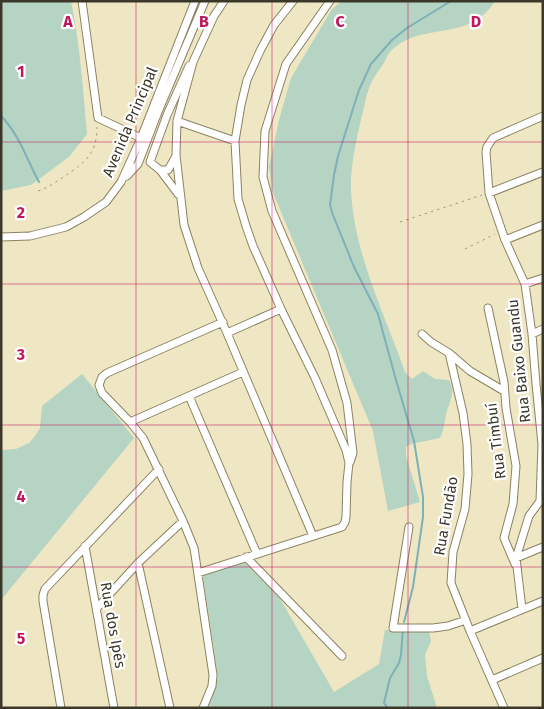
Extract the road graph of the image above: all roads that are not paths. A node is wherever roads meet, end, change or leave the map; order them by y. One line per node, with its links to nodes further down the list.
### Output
1 (82, 1): 13 (street)
2 (195, 1): 8 (street, Avenida Principal)
3 (205, 1): 8 (street)
4 (217, 1): 10 (street)
5 (224, 1): 12 (street)
6 (293, 1): 14 (street)
7 (330, 1): 40 (street)
8 (175, 62): 9 (street); 13 (street, Avenida Principal)
9 (158, 112): 10 (street); 18 (street)
10 (167, 115): 16 (street)
11 (543, 116): 19 (street, Rua Baixo Guandu)
12 (177, 121): 14 (street); 15 (street)
13 (141, 138): 18 (street, Avenida Principal)
14 (235, 141): 26 (street)
15 (176, 156): 16 (street); 20 (street)
16 (160, 170): 20 (street)
17 (543, 172): 19 (street)
18 (121, 182): 22 (street, Avenida Principal)
19 (490, 193): 23 (street, Rua Baixo Guandu)
20 (180, 196): 28 (street)
21 (543, 225): 23 (street)
22 (1, 237)
23 (505, 240): 25 (street, Rua Baixo Guandu)
24 (543, 278): 25 (street)
25 (525, 284): 32 (street, Rua Baixo Guandu)
26 (281, 308): 30 (street); 40 (street)
27 (488, 308): 36 (street, Rua Timbuí)
28 (222, 322): 30 (street); 38 (street)
29 (543, 330): 32 (street)
30 (227, 333): 34 (street)
31 (422, 334): 33 (street)
32 (532, 334): 35 (street, Rua Baixo Guandu)
33 (448, 353): 36 (street); 57 (street, Rua Fundão)
34 (243, 372): 37 (street); 45 (street)
35 (539, 382): 39 (street, Rua Baixo Guandu)
36 (504, 391): 52 (street, Rua Timbuí)
37 (189, 396): 38 (street); 48 (street)
38 (130, 422): 41 (street)
39 (542, 444): 42 (street, Rua Baixo Guandu)
40 (350, 463): 45 (street)
41 (159, 469): 43 (street); 46 (street)
42 (541, 500): 50 (street, Rua Baixo Guandu)
43 (184, 521): 51 (street); 53 (street)
44 (409, 527): 57 (street)
45 (313, 536): 48 (street)
46 (85, 546): 55 (street, Rua dos Ipês); 62 (street)
47 (543, 548): 50 (street)
48 (257, 554): 49 (street)
49 (246, 557): 53 (street); 59 (street)
50 (516, 558): 52 (street, Rua Baixo Guandu)
51 (138, 563): 55 (street); 64 (street)
52 (517, 568): 56 (street, Rua Baixo Guandu)
53 (198, 573): 65 (street)
54 (543, 601): 56 (street)
55 (97, 608): 63 (street, Rua dos Ipês)
56 (522, 608): 58 (street)
57 (466, 620): 58 (street, Rua Fundão)
58 (470, 631): 61 (street, Rua Fundão)
59 (342, 656)
60 (543, 658): 61 (street)
61 (492, 680): 66 (street, Rua Fundão)
62 (61, 708)
63 (114, 708)
64 (170, 708)
65 (203, 708)
66 (504, 708)

